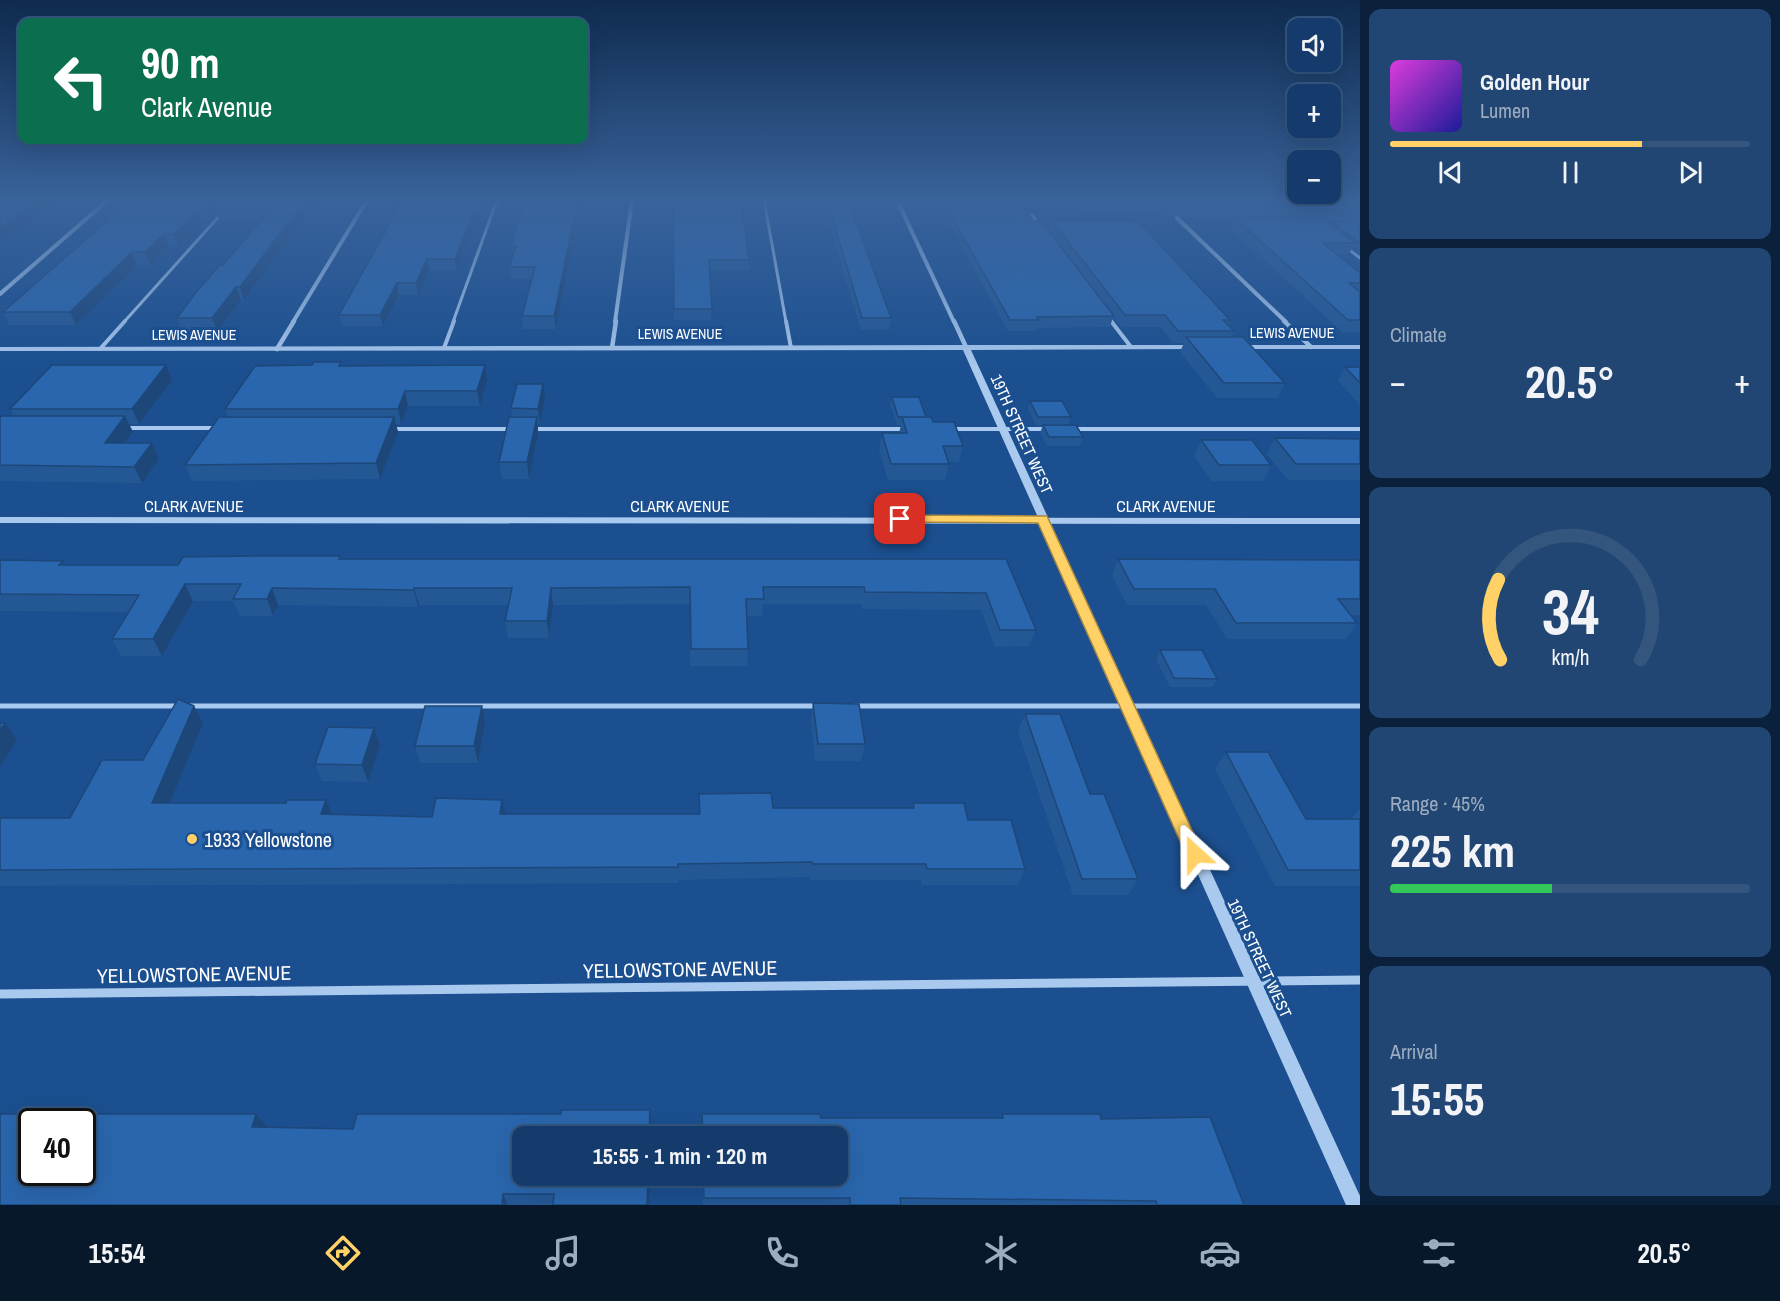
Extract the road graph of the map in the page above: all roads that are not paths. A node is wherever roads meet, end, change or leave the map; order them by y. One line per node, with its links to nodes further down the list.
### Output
1 (43, 256): 9 (street)
2 (183, 256): 21 (lane)
3 (333, 256): 22 (street)
4 (477, 256): 16 (lane)
5 (624, 256): 17 (street)
6 (774, 256): 18 (lane)
7 (923, 256): 19 (street, 19TH STREET WEST)
8 (1217, 256): 14 (street)
9 (0, 294)
10 (1103, 309): 11 (lane)
11 (1131, 347): 12 (street, LEWIS AVENUE); 19 (street, LEWIS AVENUE)
12 (1210, 347)
13 (1232, 347): 14 (street, LEWIS AVENUE)
14 (1311, 347): 15 (street, LEWIS AVENUE)
15 (1360, 347)
16 (444, 348): 17 (street, LEWIS AVENUE); 22 (street, LEWIS AVENUE)
17 (612, 348): 18 (street, LEWIS AVENUE)
18 (791, 348): 19 (street, LEWIS AVENUE)
19 (966, 348): 30 (street, 19TH STREET WEST)
20 (0, 349): 21 (street, LEWIS AVENUE)
21 (100, 349): 22 (street, LEWIS AVENUE)
22 (277, 349)
23 (120, 428): 24 (lane)
24 (227, 428)
25 (382, 429): 26 (lane)
26 (514, 429)
27 (526, 429): 28 (lane)
28 (909, 429)
29 (944, 429): 30 (lane)
30 (1002, 429): 31 (lane); 34 (street, 19TH STREET WEST)
31 (1051, 429)
32 (1063, 429): 33 (lane)
33 (1360, 429)
34 (1042, 519): 35 (street, CLARK AVENUE); 36 (street, CLARK AVENUE); 40 (street, 19TH STREET WEST)
35 (0, 520)
36 (1360, 521)
37 (0, 706): 38 (lane)
38 (826, 706)
39 (850, 706): 40 (lane)
40 (1128, 706): 41 (lane); 42 (street, 19TH STREET WEST)
41 (1360, 706)
42 (1252, 980): 43 (street, YELLOWSTONE AVENUE); 44 (street, YELLOWSTONE AVENUE); 45 (street, 19TH STREET WEST)
43 (1360, 980)
44 (0, 994)
45 (1356, 1205)

